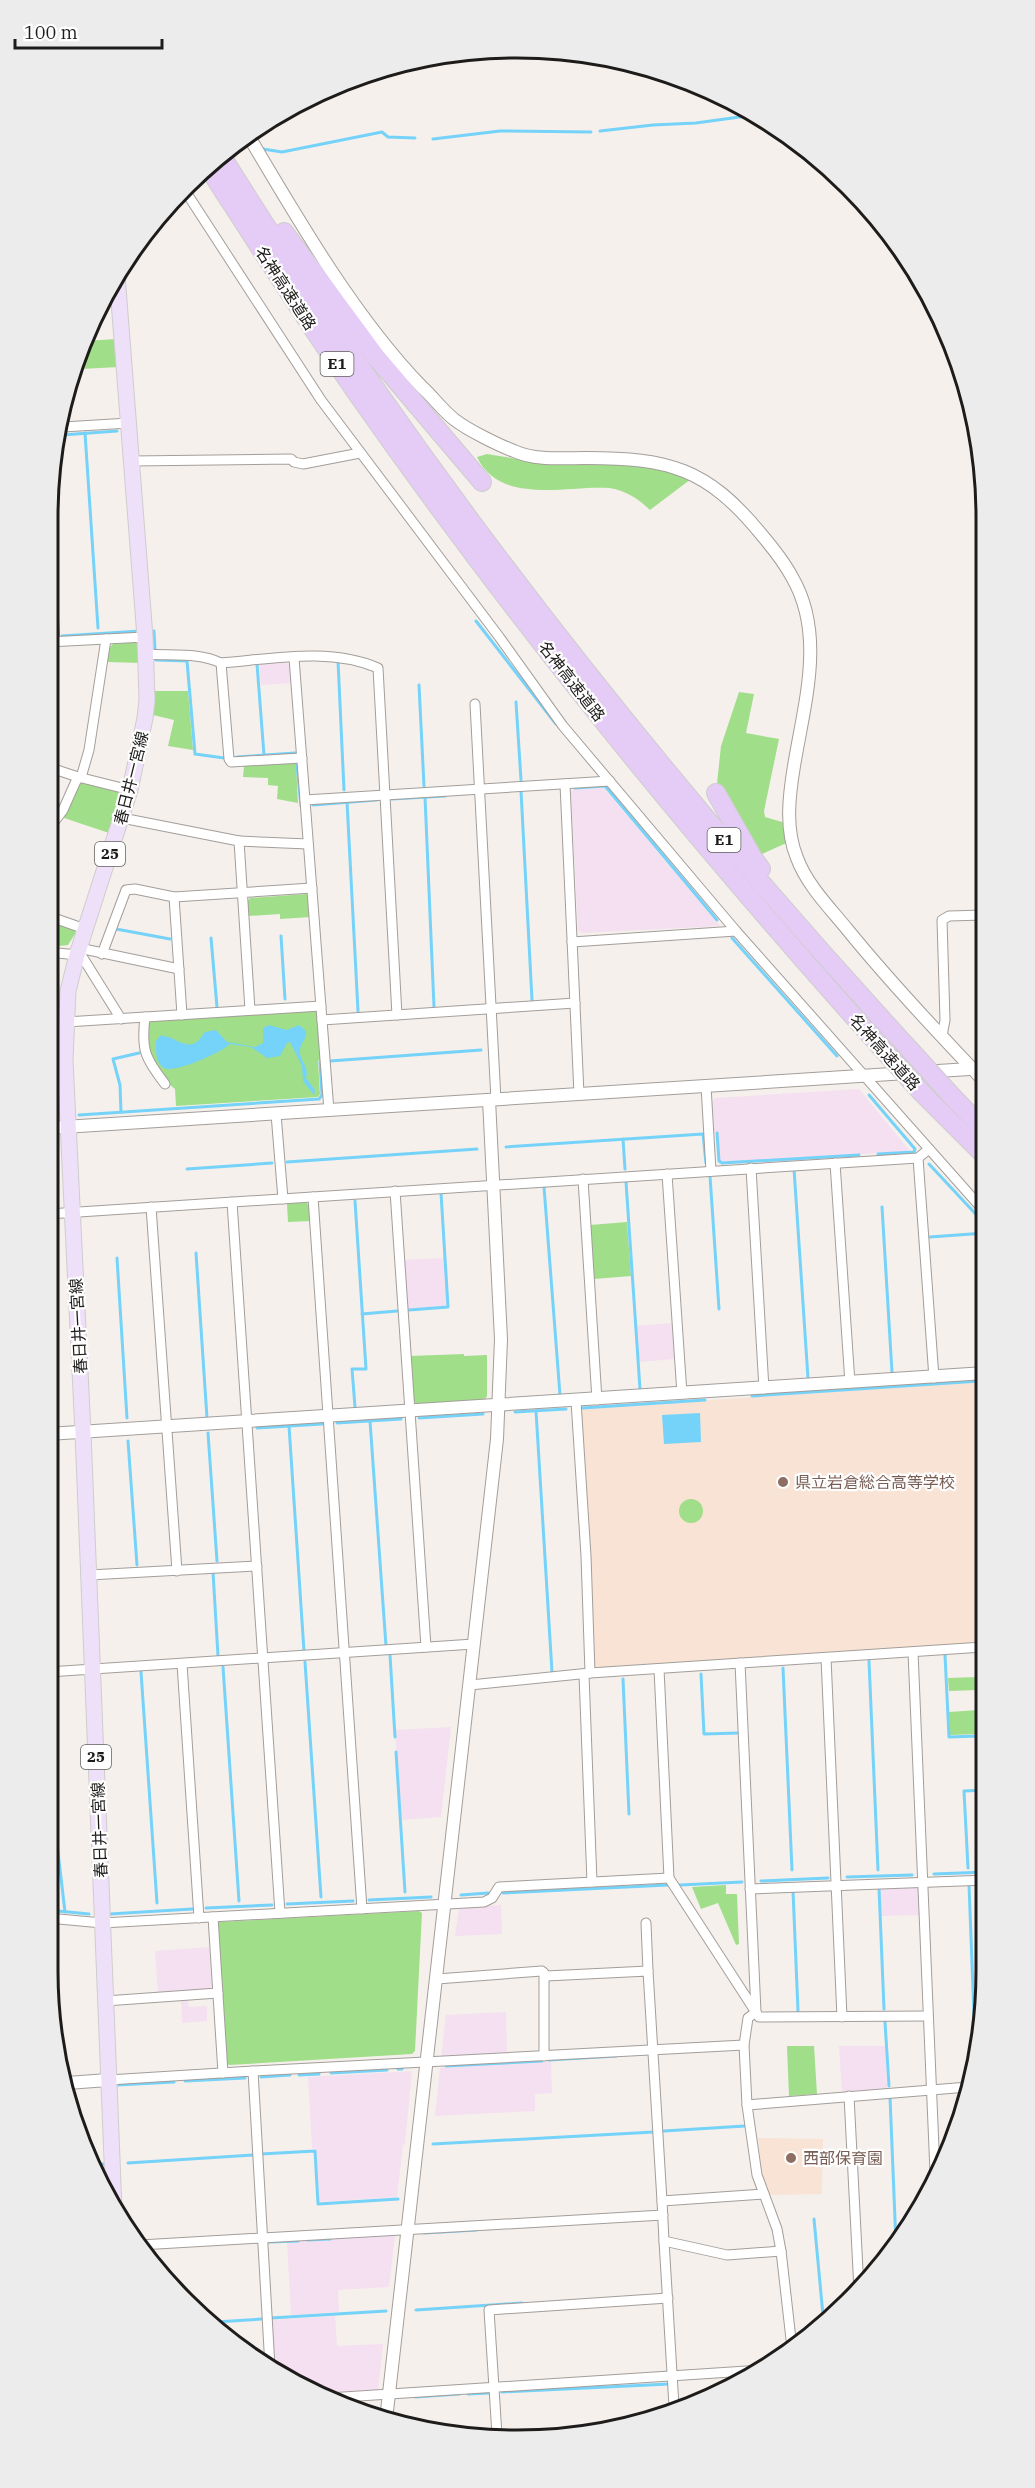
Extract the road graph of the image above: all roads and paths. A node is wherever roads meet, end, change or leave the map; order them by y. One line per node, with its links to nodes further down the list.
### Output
1 (253, 143): 56 (street)
2 (233, 157): 11 (highway)
3 (226, 163): 40 (highway, 名神高速道路 / E1)
4 (213, 174): 71 (highway, 名神高速道路 / E1, bridge)
5 (189, 197): 9 (street)
6 (118, 291): 7 (main road, 春日井一宮線 / 25)
7 (129, 423): 8 (street); 10 (main road, 春日井一宮線 / 25)
8 (67, 427)
9 (360, 453): 10 (street); 22 (street)
10 (132, 461): 12 (main road, 春日井一宮線 / 25)
11 (482, 482)
12 (145, 637): 13 (street); 15 (main road, 春日井一宮線 / 25)
13 (106, 639): 14 (street); 21 (street)
14 (58, 642)
15 (146, 654): 17 (street); 25 (main road, 春日井一宮線 / 25)
16 (294, 658): 17 (street); 19 (street); 27 (street)
17 (221, 663): 19 (street)
18 (476, 704): 24 (street)
19 (302, 758): 28 (street)
20 (58, 770): 21 (street)
21 (78, 777): 25 (street); 29 (street)
22 (610, 781): 23 (street); 39 (street)
23 (565, 784): 24 (street); 41 (street)
24 (480, 789): 27 (street); 48 (street)
25 (130, 790): 30 (main road, 春日井一宮線 / 25)
26 (716, 793): 40 (highway)
27 (385, 795): 28 (street); 51 (street)
28 (305, 800): 32 (street)
29 (58, 817)
30 (122, 818): 31 (street); 38 (main road, 春日井一宮線 / 25)
31 (239, 841): 32 (street); 34 (street)
32 (308, 844): 33 (street)
33 (312, 888): 34 (street); 47 (street)
34 (242, 892): 35 (street); 49 (street)
35 (174, 897): 44 (street); 45 (street)
36 (976, 915): 56 (street)
37 (58, 920): 38 (street)
38 (85, 929): 42 (main road, 春日井一宮線 / 25)
39 (736, 931): 41 (street); 61 (street)
40 (809, 941): 68 (highway, 名神高速道路 / E1, bridge)
41 (572, 942): 46 (street)
42 (78, 951): 43 (street); 44 (street); 53 (street); 55 (main road, 春日井一宮線 / 25)
43 (58, 952)
44 (102, 954): 45 (street)
45 (179, 969): 50 (street)
46 (575, 1003): 48 (street); 64 (street)
47 (321, 1006): 49 (street); 54 (street)
48 (491, 1009): 51 (street); 65 (street)
49 (250, 1010): 50 (street)
50 (182, 1015): 52 (street)
51 (397, 1015): 54 (street)
52 (145, 1017): 53 (street); 62 (street)
53 (121, 1019): 55 (street)
54 (322, 1020): 66 (street)
55 (66, 1022): 57 (main road, 春日井一宮線 / 25)
56 (942, 1036): 59 (street)
57 (65, 1060): 58 (street); 69 (main road, 春日井一宮線 / 25)
58 (58, 1061)
59 (976, 1066)
60 (976, 1068): 61 (street)
61 (864, 1076): 63 (street); 72 (street)
62 (165, 1084)
63 (706, 1086): 64 (street); 76 (street)
64 (579, 1094): 65 (street)
65 (492, 1100): 66 (street); 79 (street)
66 (329, 1111): 67 (street)
67 (276, 1114): 69 (street); 82 (street)
68 (976, 1122)
69 (69, 1127): 70 (street); 86 (main road, 春日井一宮線 / 25)
70 (58, 1128)
71 (976, 1147)
72 (929, 1149): 73 (street); 84 (street)
73 (918, 1158): 74 (street); 89 (street)
74 (835, 1163): 75 (street); 90 (street)
75 (751, 1168): 76 (street); 91 (street)
76 (711, 1171): 77 (street)
77 (667, 1174): 78 (street); 92 (street)
78 (583, 1179): 79 (street); 93 (street)
79 (493, 1185): 80 (street); 95 (street)
80 (395, 1191): 81 (street); 96 (street)
81 (313, 1197): 82 (street); 97 (street)
82 (283, 1199): 83 (street)
83 (232, 1202): 85 (street); 98 (street)
84 (976, 1202)
85 (151, 1207): 86 (street); 99 (street)
86 (72, 1213): 87 (street); 100 (main road, 春日井一宮線 / 25)
87 (58, 1214)
88 (976, 1374): 89 (street)
89 (934, 1378): 90 (street)
90 (850, 1383): 91 (street)
91 (764, 1389): 92 (street)
92 (682, 1394): 93 (street)
93 (597, 1400): 94 (street)
94 (576, 1401): 95 (street); 117 (street)
95 (499, 1406): 96 (street); 105 (street)
96 (410, 1412): 97 (street); 106 (street)
97 (328, 1417): 98 (street); 109 (street)
98 (247, 1422): 99 (street); 102 (street)
99 (166, 1428): 100 (street); 103 (street)
100 (83, 1433): 101 (street); 104 (main road, 春日井一宮線 / 25)
101 (58, 1434)
102 (257, 1566): 103 (street); 110 (street)
103 (177, 1571): 104 (street)
104 (89, 1575): 115 (main road, 春日井一宮線 / 25)
105 (474, 1644): 106 (street); 118 (street)
106 (426, 1647): 109 (street)
107 (976, 1648): 108 (street)
108 (913, 1652): 111 (street); 122 (street)
109 (344, 1653): 110 (street); 126 (street)
110 (263, 1658): 113 (street); 127 (street)
111 (826, 1658): 112 (street); 123 (street)
112 (740, 1663): 114 (street); 124 (street)
113 (182, 1664): 115 (street); 128 (street)
114 (659, 1669): 117 (street); 119 (street)
115 (92, 1670): 116 (street); 131 (main road, 春日井一宮線 / 25)
116 (58, 1672)
117 (587, 1674): 118 (street); 121 (street)
118 (470, 1685): 125 (street)
119 (669, 1878): 121 (street); 138 (street)
120 (976, 1880): 122 (street)
121 (592, 1882): 125 (street)
122 (923, 1882): 123 (street); 139 (street)
123 (836, 1886): 124 (street); 140 (street)
124 (750, 1889): 138 (street)
125 (446, 1904): 126 (street); 135 (street)
126 (362, 1909): 127 (street)
127 (280, 1913): 129 (street)
128 (199, 1917): 129 (street); 131 (street)
129 (213, 1917): 136 (street)
130 (58, 1919): 131 (street)
131 (102, 1923): 137 (main road, 春日井一宮線 / 25)
132 (646, 1923): 133 (street)
133 (648, 1971): 134 (street); 142 (street)
134 (544, 1973): 135 (street); 143 (street)
135 (437, 1978): 144 (street)
136 (218, 1993): 137 (street); 146 (street)
137 (105, 2001): 147 (main road, 春日井一宮線 / 25)
138 (756, 2012): 140 (street); 141 (street)
139 (928, 2016): 140 (street); 150 (street)
140 (842, 2017)
141 (744, 2045): 142 (street); 152 (street)
142 (653, 2050): 143 (street); 156 (street)
143 (544, 2056): 144 (street)
144 (428, 2062): 145 (street); 158 (street)
145 (253, 2071): 146 (street); 159 (street)
146 (223, 2073): 147 (street)
147 (108, 2080): 148 (street); 154 (main road, 春日井一宮線 / 25)
148 (72, 2083)
149 (961, 2087): 150 (street)
150 (932, 2088): 151 (street); 153 (street)
151 (849, 2096): 152 (street); 163 (street)
152 (747, 2105): 155 (street)
153 (935, 2162)
154 (113, 2187)
155 (764, 2194): 156 (street); 162 (street)
156 (662, 2201): 157 (street)
157 (663, 2215): 158 (street); 160 (street)
158 (408, 2228): 159 (street); 170 (street)
159 (262, 2238): 161 (street); 166 (street)
160 (664, 2241): 162 (street); 164 (street)
161 (150, 2245)
162 (782, 2252): 165 (street)
163 (858, 2278)
164 (668, 2298): 168 (street); 169 (street)
165 (792, 2339)
166 (269, 2357)
167 (740, 2372): 168 (street)
168 (672, 2377): 169 (street); 172 (street)
169 (494, 2388): 170 (street); 174 (street)
170 (389, 2394): 171 (street); 173 (street)
171 (345, 2396)
172 (674, 2402)
173 (387, 2410)
174 (497, 2429)

